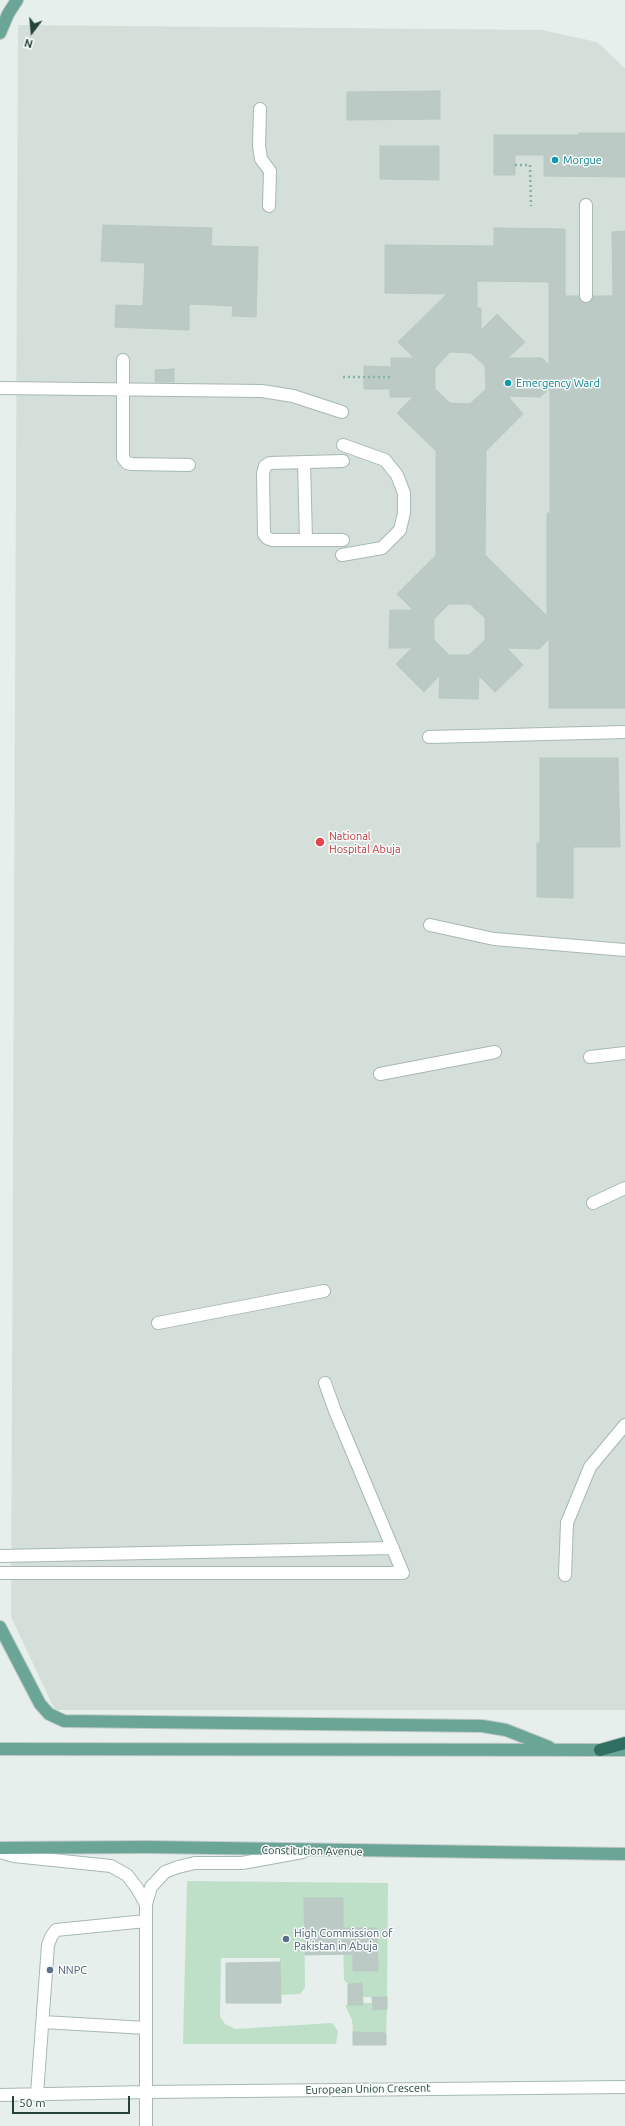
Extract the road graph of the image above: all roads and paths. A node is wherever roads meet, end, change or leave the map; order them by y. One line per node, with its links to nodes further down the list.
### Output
1 (17, 0): 2 (main road)
2 (0, 33)
3 (260, 109): 6 (street)
4 (515, 165): 7 (path)
5 (586, 205): 8 (street)
6 (269, 206)
7 (531, 206)
8 (586, 296)
9 (123, 360): 13 (street)
10 (391, 376): 11 (path)
11 (343, 377)
12 (0, 388): 13 (street)
13 (124, 389): 14 (street); 18 (street)
14 (342, 412)
15 (343, 445): 21 (street)
16 (343, 461): 17 (street)
17 (304, 462): 19 (street); 19 (street)
18 (189, 465)
19 (306, 540): 20 (street)
20 (342, 540)
21 (342, 555)
22 (625, 732): 23 (street)
23 (429, 737)
24 (430, 925): 25 (street)
25 (625, 950)
26 (495, 1052): 29 (street)
27 (625, 1053): 28 (street)
28 (590, 1057)
29 (380, 1074)
30 (625, 1188): 31 (street)
31 (593, 1203)
32 (324, 1291): 33 (street)
33 (158, 1323)
34 (326, 1383): 36 (street)
35 (625, 1425): 39 (street)
36 (393, 1548): 37 (street); 38 (street)
37 (0, 1556)
38 (0, 1573)
39 (565, 1575)
40 (0, 1627): 43 (main road)
41 (625, 1743): 44 (highway)
42 (0, 1749): 43 (main road)
43 (556, 1750): 44 (main road)
44 (600, 1750): 45 (main road)
45 (625, 1750)
46 (0, 1848): 47 (main road, Constitution Avenue)
47 (311, 1851): 49 (main road, Constitution Avenue); 50 (street)
48 (0, 1852): 50 (street)
49 (625, 1854)
50 (146, 1904): 51 (street)
51 (146, 1921): 52 (street); 53 (street)
52 (43, 2022): 53 (street); 56 (street)
53 (146, 2028): 55 (street)
54 (625, 2087): 55 (street, European Union Crescent)
55 (146, 2092): 56 (street, European Union Crescent); 58 (street)
56 (37, 2094): 57 (street, European Union Crescent)
57 (0, 2095)
58 (146, 2126)

